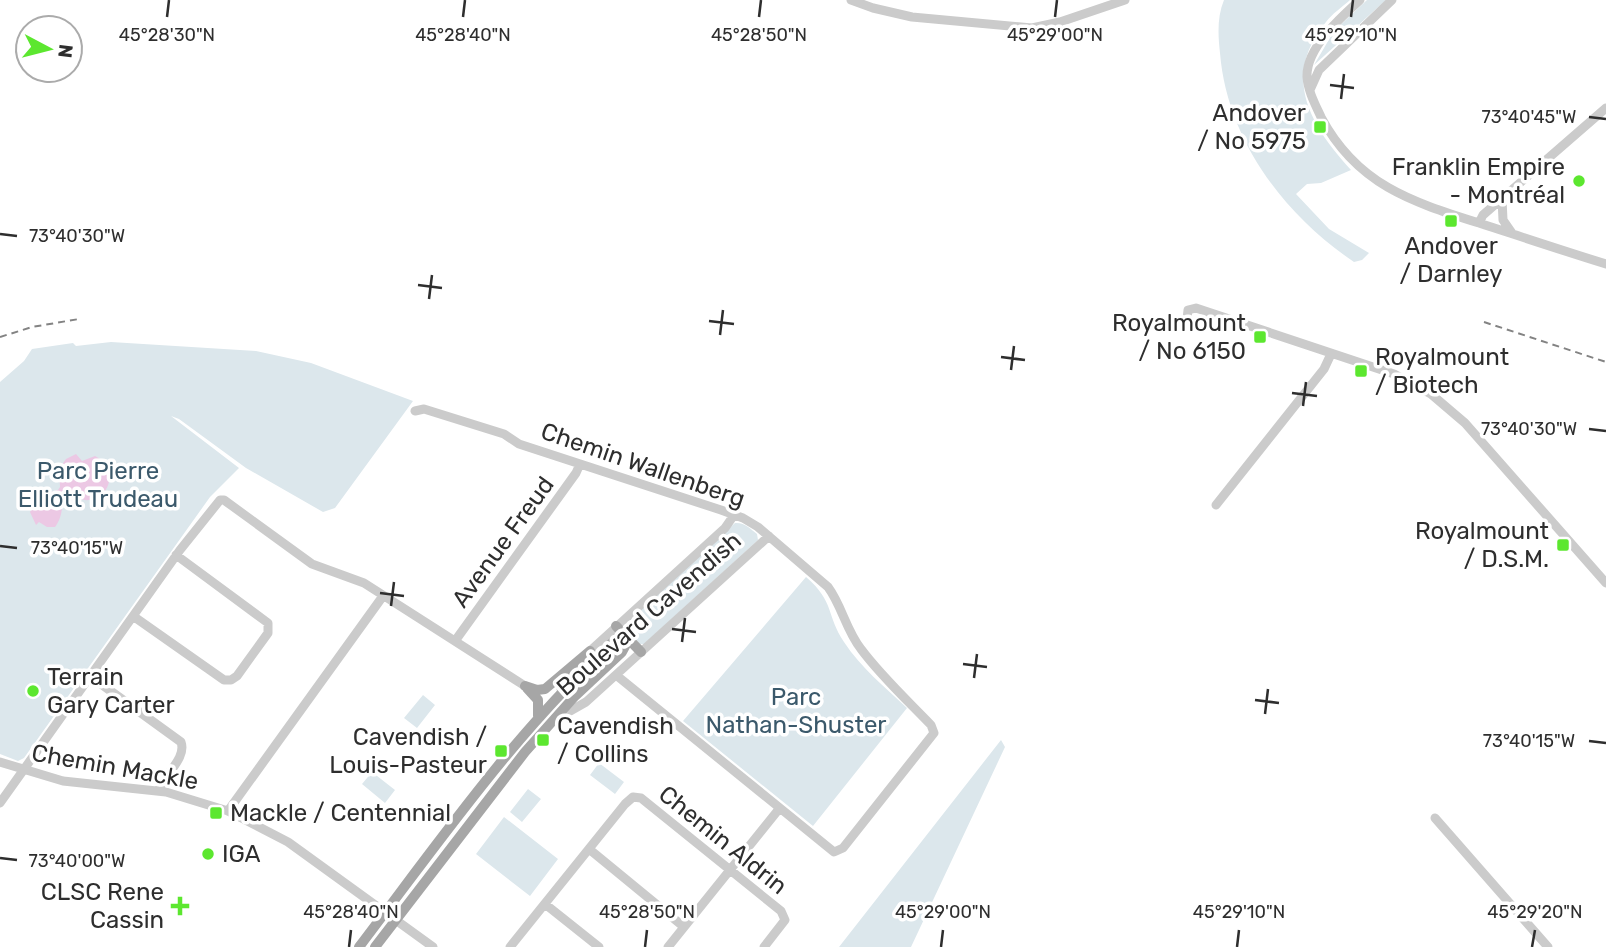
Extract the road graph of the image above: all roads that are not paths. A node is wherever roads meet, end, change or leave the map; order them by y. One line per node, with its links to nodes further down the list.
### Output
1 (851, 0): 2 (street)
2 (1125, 0)
3 (1360, 0): 5 (street)
4 (1392, 0): 5 (street)
5 (1310, 92): 8 (street)
6 (1606, 107): 7 (street)
7 (1502, 199): 8 (street); 9 (street)
8 (1479, 223): 9 (street)
9 (1513, 234): 10 (street)
10 (1606, 264)
11 (1210, 314): 12 (street)
12 (1331, 354): 15 (street); 19 (street)
13 (415, 411): 14 (street, Chemin Wallenberg)
14 (580, 464): 16 (street, Chemin Wallenberg); 23 (street, Avenue Freud)
15 (1216, 505)
16 (734, 514): 17 (street, Chemin Wallenberg); 22 (street, Boulevard Cavendish)
17 (769, 536): 25 (street, Boulevard Cavendish); 36 (street, Chemin Wallenberg)
18 (176, 555): 20 (street); 21 (street); 21 (street)
19 (1606, 583)
20 (383, 596): 23 (street); 37 (street)
21 (133, 616): 27 (street)
22 (623, 633): 24 (street, Boulevard Cavendish); 25 (main road); 29 (main road, Boulevard Cavendish); 31 (main road, Boulevard Cavendish)
23 (455, 641): 28 (street)
24 (590, 651): 28 (main road); 29 (street, Boulevard Cavendish)
25 (641, 652): 26 (street, Boulevard Cavendish)
26 (616, 675): 31 (street, Boulevard Cavendish); 36 (street)
27 (90, 676): 33 (street); 34 (street)
28 (525, 686): 30 (main road)
29 (552, 703): 30 (main road, Boulevard Cavendish)
30 (538, 716): 42 (main road, Boulevard Cavendish)
31 (554, 720): 43 (main road, Boulevard Cavendish)
32 (0, 762): 33 (street, Chemin Mackle)
33 (23, 770): 34 (street, Chemin Mackle); 35 (street)
34 (159, 791): 37 (street, Chemin Mackle)
35 (0, 803)
36 (779, 809): 40 (street)
37 (228, 811): 42 (street, Chemin Mackle)
38 (1436, 818): 52 (street)
39 (589, 849): 40 (street, Chemin Aldrin); 41 (street); 44 (street)
40 (730, 871): 44 (street); 51 (street, Chemin Aldrin)
41 (545, 904): 48 (street); 49 (street)
42 (385, 912): 43 (street, Chemin Mackle); 45 (main road, Boulevard Cavendish)
43 (396, 920): 46 (main road, Boulevard Cavendish); 47 (street, Chemin Mackle)
44 (684, 926): 50 (street)
45 (359, 947)
46 (375, 947)
47 (433, 947)
48 (510, 947)
49 (599, 947)
50 (668, 947)
51 (764, 947)
52 (1548, 947)

